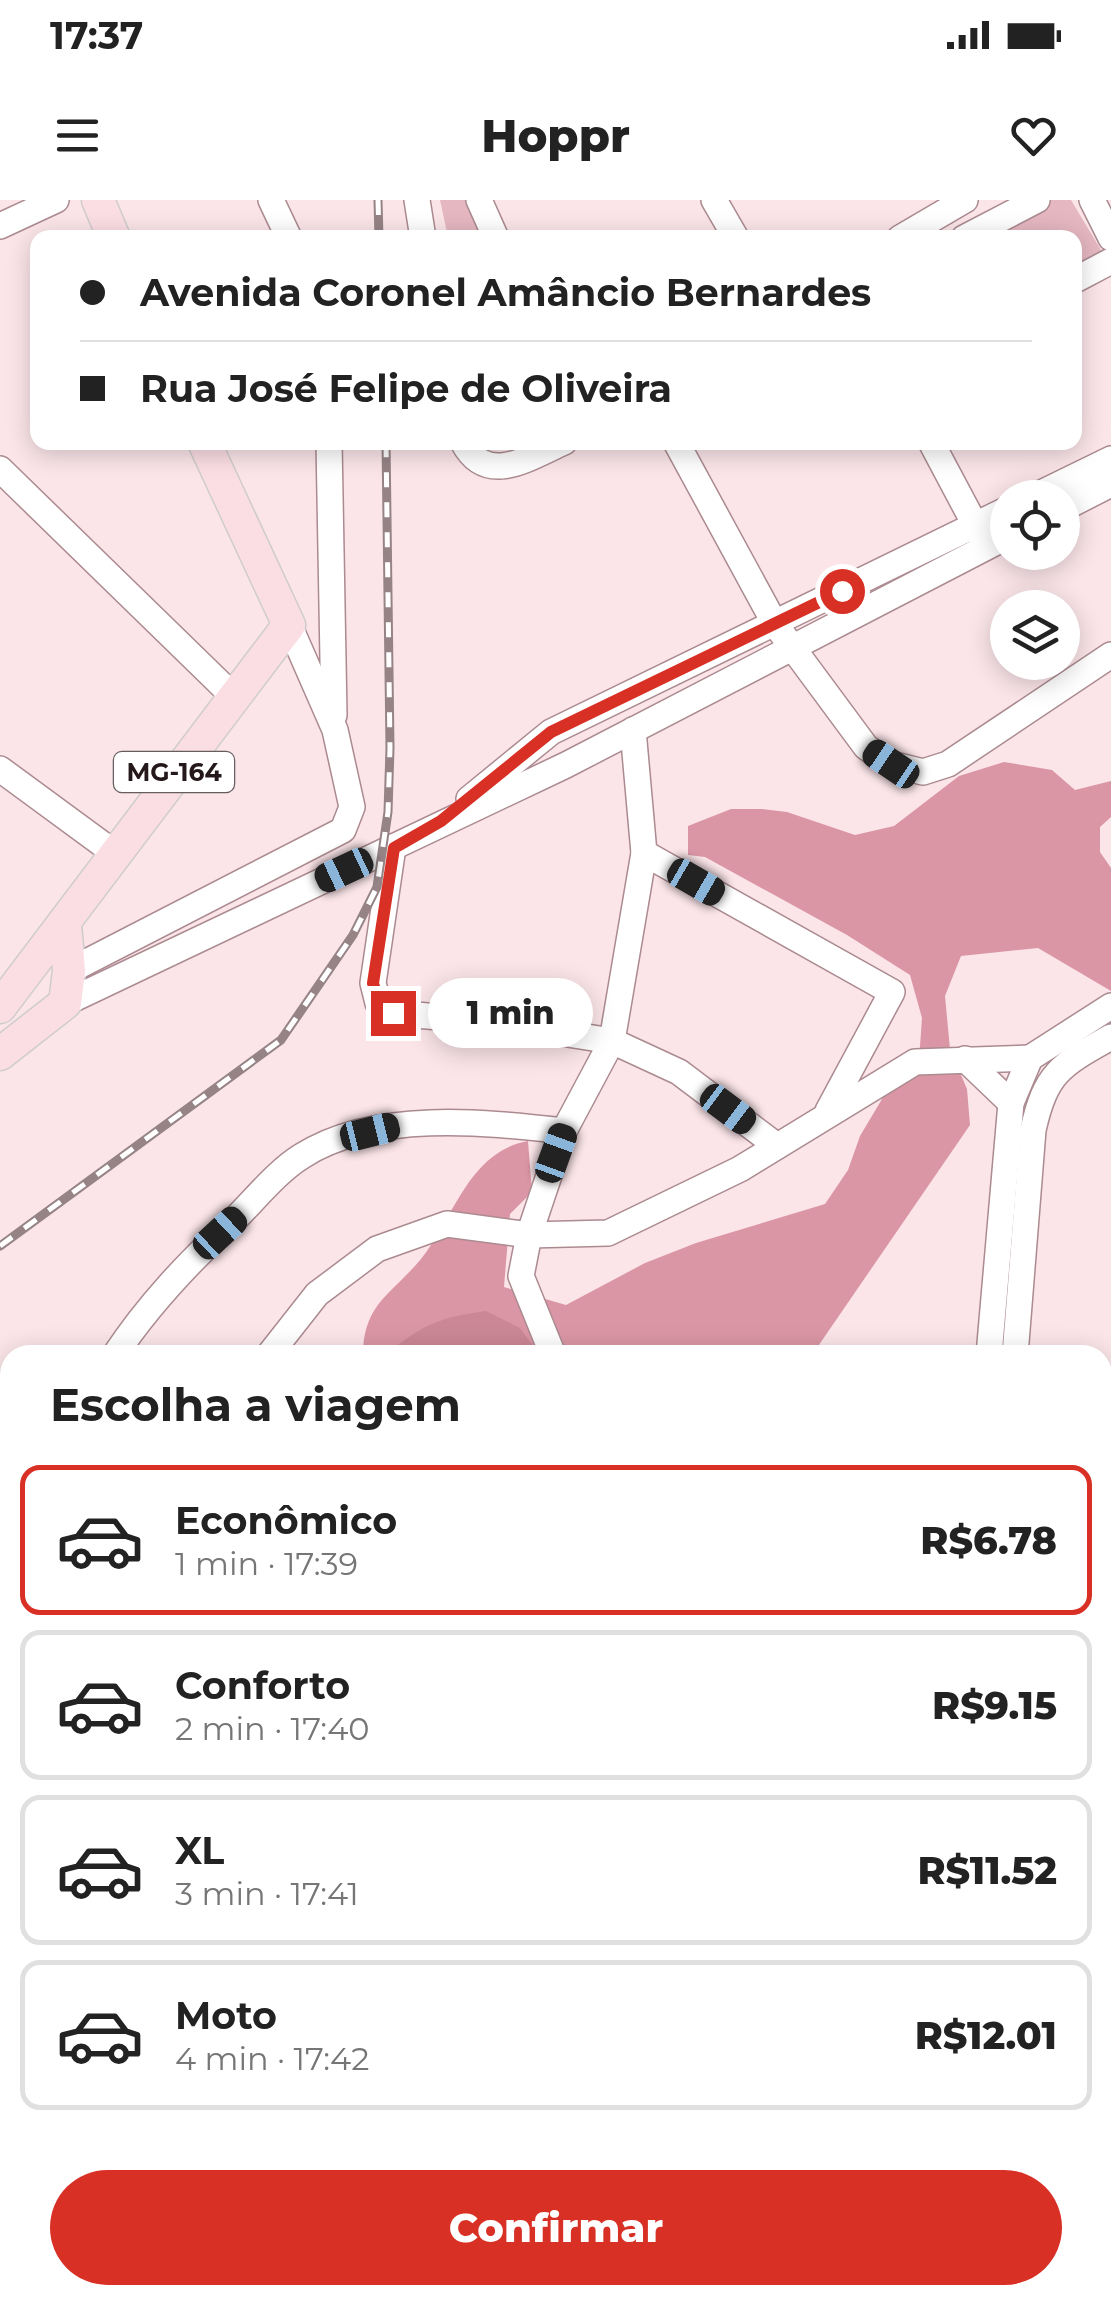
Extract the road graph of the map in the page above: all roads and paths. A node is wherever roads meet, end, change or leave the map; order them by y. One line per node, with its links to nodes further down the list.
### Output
1 (56, 200): 10 (street)
2 (98, 200): 11 (main road)
3 (271, 200): 12 (street)
4 (417, 200): 13 (street)
5 (479, 200): 14 (street)
6 (714, 200): 15 (street)
7 (1037, 200): 17 (street)
8 (1092, 200): 18 (street)
9 (963, 201): 16 (street)
10 (0, 226)
11 (111, 230)
12 (285, 230)
13 (422, 230)
14 (492, 230)
15 (731, 230)
16 (914, 230)
17 (979, 230)
18 (1111, 238)
19 (1111, 261): 20 (street)
20 (1082, 276)
21 (208, 450): 34 (main road)
22 (330, 450): 38 (street)
23 (468, 450): 24 (street)
24 (546, 450)
25 (680, 450): 33 (street)
26 (936, 450): 32 (street)
27 (1111, 459): 29 (street)
28 (0, 469): 37 (street)
29 (1068, 480)
30 (1111, 484): 31 (street)
31 (1080, 500)
32 (990, 536): 33 (street); 35 (street)
33 (775, 624): 35 (street); 41 (street)
34 (289, 625): 37 (main road, MG-164); 38 (street)
35 (792, 646): 36 (street); 39 (street)
36 (1111, 654)
37 (233, 696): 43 (main road, MG-164)
38 (335, 730): 46 (street)
39 (633, 730): 41 (street); 44 (street)
40 (0, 770): 43 (street)
41 (441, 821): 42 (street)
42 (394, 848): 46 (street); 51 (street)
43 (112, 852): 45 (main road, MG-164)
44 (644, 852): 51 (street); 56 (street)
45 (66, 924): 46 (main road); 47 (main road, MG-164)
46 (67, 987): 49 (main road)
47 (7, 996): 49 (main road)
48 (1111, 1006): 53 (street)
49 (38, 1024): 52 (main road)
50 (1111, 1037): 64 (street)
51 (612, 1041): 57 (street); 58 (street)
52 (0, 1054)
53 (1030, 1058): 54 (street); 55 (street)
54 (964, 1059): 55 (street); 56 (street)
55 (1011, 1104): 63 (street)
56 (826, 1115): 58 (street)
57 (564, 1131): 59 (street); 60 (street)
58 (777, 1146): 59 (street)
59 (528, 1235): 61 (street); 62 (street)
60 (122, 1345)
61 (277, 1345)
62 (549, 1345)
63 (990, 1345)
64 (1016, 1345)

